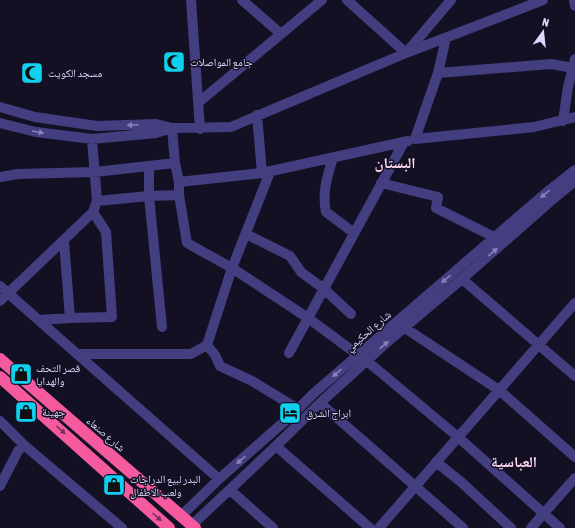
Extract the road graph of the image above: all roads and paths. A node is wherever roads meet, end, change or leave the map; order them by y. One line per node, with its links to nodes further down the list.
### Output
1 (192, 0): 14 (street)
2 (242, 0): 9 (street)
3 (322, 0): 9 (street)
4 (347, 0): 11 (street)
5 (451, 0): 11 (street)
6 (543, 0): 10 (street)
7 (574, 0): 8 (street)
8 (575, 6)
9 (281, 34): 14 (street)
10 (446, 38): 11 (street); 13 (street)
11 (406, 53): 16 (street)
12 (574, 64): 13 (street); 18 (street)
13 (438, 73): 23 (street)
14 (199, 102): 21 (street)
15 (0, 107): 20 (street, one-way to 15)
16 (257, 115): 21 (street); 30 (street)
17 (575, 116): 18 (street)
18 (563, 120): 23 (street)
19 (0, 123): 22 (street, one-way to 22)
20 (172, 128): 21 (street); 22 (street); 26 (street)
21 (200, 129)
22 (92, 139): 29 (street)
23 (415, 139): 24 (street)
24 (404, 142): 25 (street); 34 (street)
25 (333, 158): 30 (street); 39 (street)
26 (175, 163): 27 (street); 33 (street)
27 (149, 166): 29 (street); 36 (street)
28 (575, 170): 41 (street, شارع الحكيمي, one-way to 41)
29 (95, 172): 31 (street); 37 (street)
30 (266, 173): 33 (street); 40 (street)
31 (0, 177)
32 (575, 181): 44 (street, شارع الحكيمي, one-way to 32)
33 (179, 182): 35 (street)
34 (381, 183): 39 (street); 41 (street)
35 (179, 195): 36 (street); 43 (street)
36 (149, 196): 37 (street); 54 (street)
37 (97, 201): 38 (street)
38 (93, 212): 42 (street); 51 (street)
39 (354, 233): 46 (street)
40 (246, 234): 43 (street); 46 (street)
41 (494, 237): 60 (street, شارع الحكيمي, one-way to 60)
42 (64, 241): 47 (street); 51 (street)
43 (232, 268): 52 (street); 57 (street)
44 (462, 279): 55 (street, شارع الحكيمي); 56 (street)
45 (0, 286): 47 (street)
46 (324, 289): 50 (street); 52 (street)
47 (8, 293): 48 (street); 53 (street)
48 (0, 301)
49 (575, 303): 56 (street)
50 (351, 314)
51 (70, 318): 53 (street)
52 (308, 318): 58 (street); 60 (street)
53 (39, 320): 59 (street)
54 (162, 327)
55 (405, 328): 60 (street, شارع الحكيمي, one-way to 55); 64 (street)
56 (539, 344): 62 (street); 64 (street)
57 (207, 345): 59 (street); 66 (street)
58 (289, 353)
59 (77, 354): 78 (street)
60 (362, 358): 65 (street, شارع الحكيمي); 66 (street, شارع الحكيمي, one-way to 66); 69 (street)
61 (0, 359): 68 (highway, شارع صنعاء)
62 (575, 376)
63 (0, 377): 70 (highway, one-way to 70)
64 (499, 390): 69 (street); 74 (street)
65 (320, 402): 72 (street, شارع الحكيمي); 80 (street)
66 (298, 409): 78 (street, شارع الحكيمي, one-way to 78)
67 (0, 421): 71 (street)
68 (87, 434): 70 (highway); 73 (highway, شارع صنعاء)
69 (458, 437): 76 (street); 82 (street)
70 (76, 443): 75 (highway)
71 (24, 445): 79 (street); 85 (street)
72 (276, 446): 81 (street, شارع الحكيمي); 88 (street)
73 (108, 452): 75 (highway); 83 (highway, شارع صنعاء)
74 (575, 457)
75 (96, 462): 86 (highway, one-way to 86)
76 (436, 462): 80 (street); 91 (street)
77 (575, 478): 82 (street)
78 (219, 480): 83 (street, شارع الحكيمي)
79 (0, 486)
80 (415, 486): 89 (street); 90 (street)
81 (230, 490): 84 (street, شارع الحكيمي); 87 (street)
82 (544, 513): 92 (street); 93 (street)
83 (181, 516): 84 (highway, شارع صنعاء)
84 (194, 527)
85 (122, 528)
86 (169, 528)
87 (273, 528)
88 (370, 528)
89 (379, 528)
90 (464, 528)
91 (511, 528)
92 (531, 528)
93 (560, 528)

